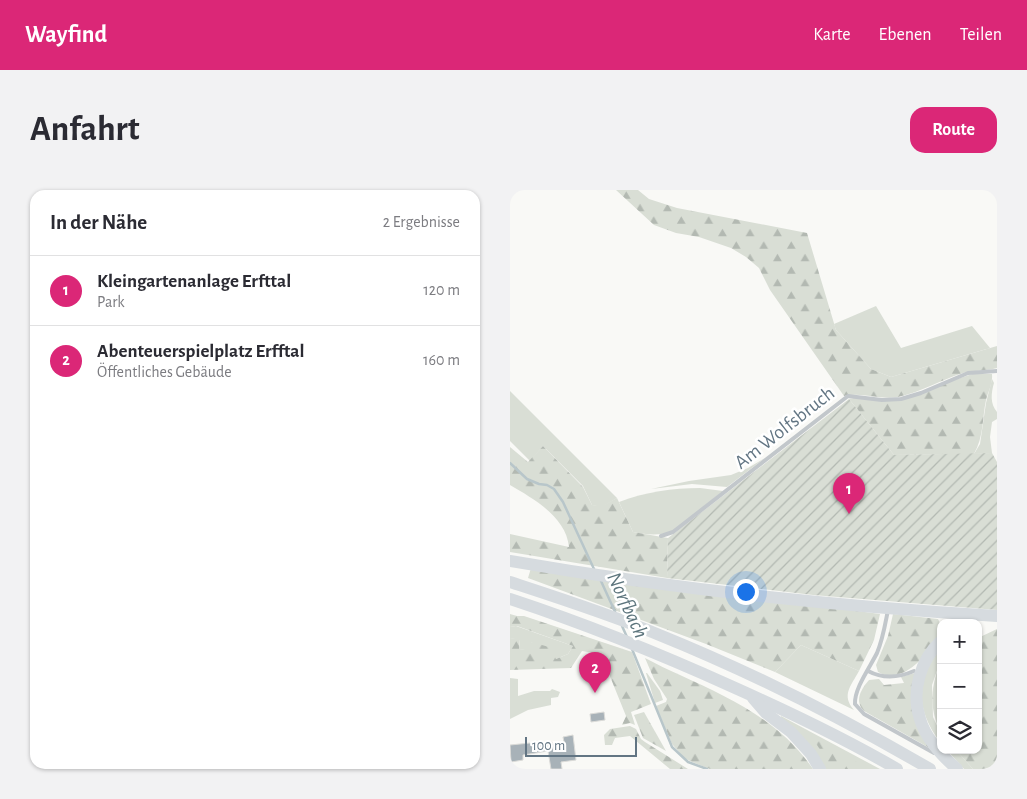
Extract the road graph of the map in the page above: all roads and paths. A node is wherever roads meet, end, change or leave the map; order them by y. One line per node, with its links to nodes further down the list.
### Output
1 (997, 370): 2 (lane, Am Wolfsbruch)
2 (661, 536)
3 (510, 561): 6 (highway)
4 (510, 582): 17 (highway)
5 (510, 599): 13 (highway)
6 (888, 608): 7 (highway); 11 (lane)
7 (997, 616)
8 (997, 622): 9 (highway)
9 (982, 624)
10 (937, 645): 18 (highway)
11 (868, 671): 12 (lane); 14 (lane)
12 (914, 671)
13 (750, 694): 15 (highway); 16 (highway)
14 (934, 753)
15 (820, 769)
16 (897, 769)
17 (930, 769)
18 (957, 769)

